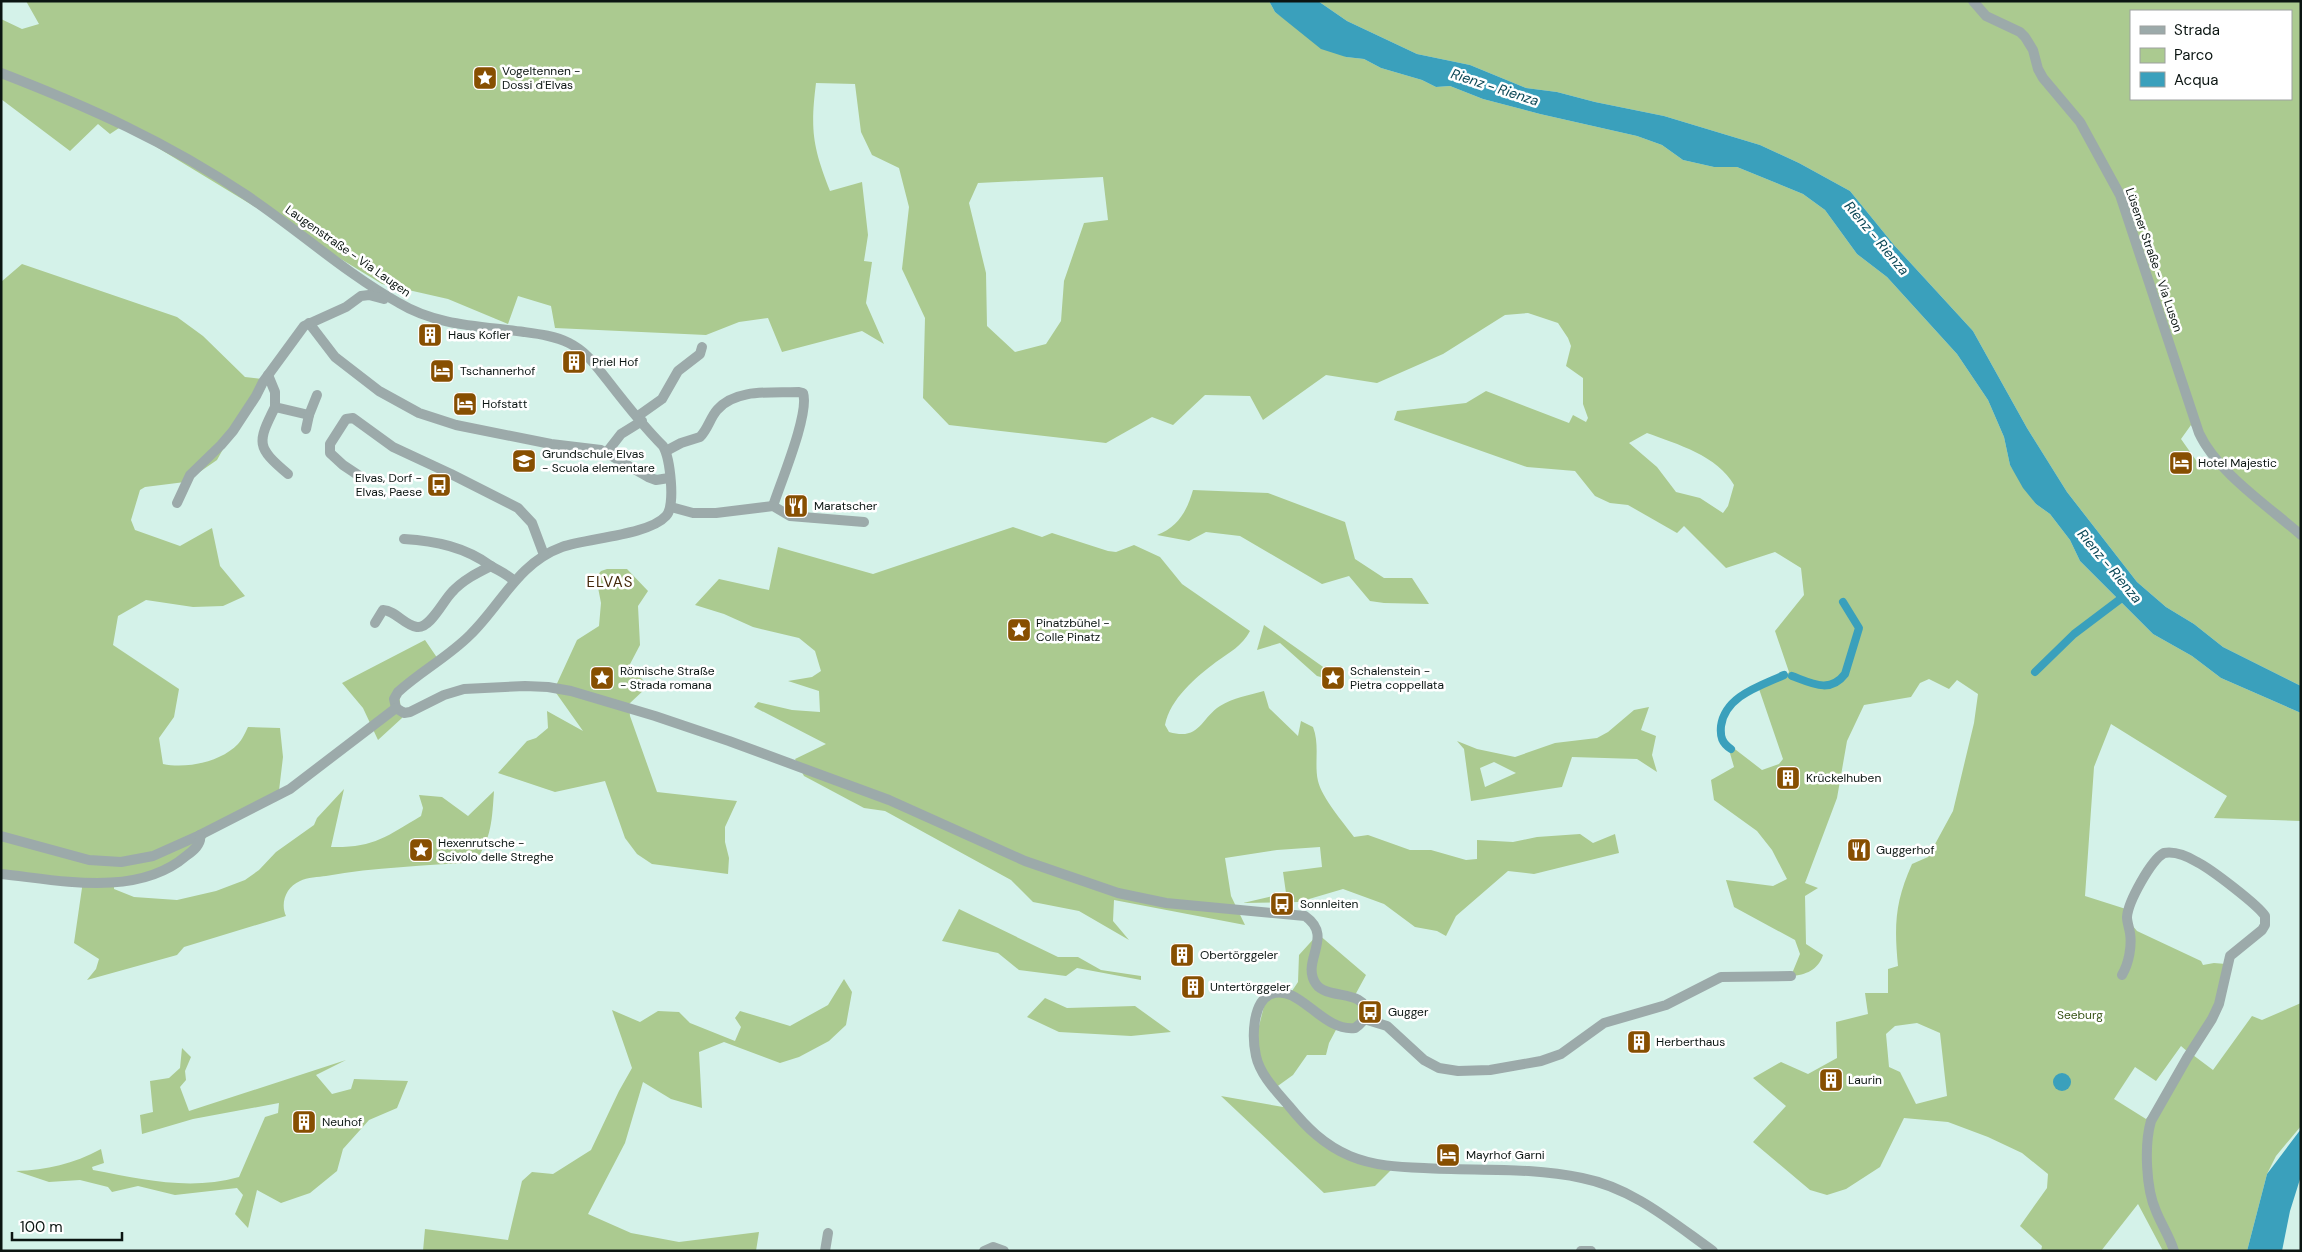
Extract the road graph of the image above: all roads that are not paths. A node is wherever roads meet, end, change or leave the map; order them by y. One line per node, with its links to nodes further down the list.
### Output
1 (1972, 1): 23 (street, Lüsener Straße - Via Luson)
2 (1, 73): 3 (street, Laugenstraße - Via Laugen)
3 (366, 281): 4 (street); 5 (street, Laugenstraße - Via Laugen)
4 (361, 296): 5 (street); 6 (street)
5 (386, 296): 12 (street, Laugenstraße - Via Laugen)
6 (309, 323): 8 (street); 15 (street)
7 (702, 347): 12 (street)
8 (268, 375): 10 (street); 19 (street)
9 (317, 395): 11 (street)
10 (275, 407): 11 (street); 16 (street)
11 (309, 414): 13 (street)
12 (640, 418): 14 (street, Laugenstraße - Via Laugen); 15 (street)
13 (306, 429)
14 (666, 451): 18 (street); 20 (street)
15 (607, 452): 18 (street)
16 (288, 474)
17 (360, 478): 25 (street)
18 (669, 478): 21 (street)
19 (177, 503)
20 (773, 506): 21 (street); 22 (street)
21 (671, 508): 25 (street)
22 (864, 522)
23 (2301, 535)
24 (404, 539): 26 (street)
25 (544, 555): 27 (street)
26 (491, 566): 27 (street); 28 (street)
27 (514, 580): 29 (street)
28 (375, 623)
29 (396, 708): 30 (street); 35 (street)
30 (200, 835): 31 (street); 32 (street)
31 (1, 836)
32 (1, 874)
33 (2122, 975): 43 (street)
34 (1791, 976): 35 (street)
35 (1364, 1019): 37 (street)
36 (828, 1233): 38 (street)
37 (1711, 1250)
38 (825, 1251)
39 (984, 1251): 40 (street)
40 (1004, 1251)
41 (1581, 1251): 42 (street)
42 (1591, 1251)
43 (2174, 1251)

